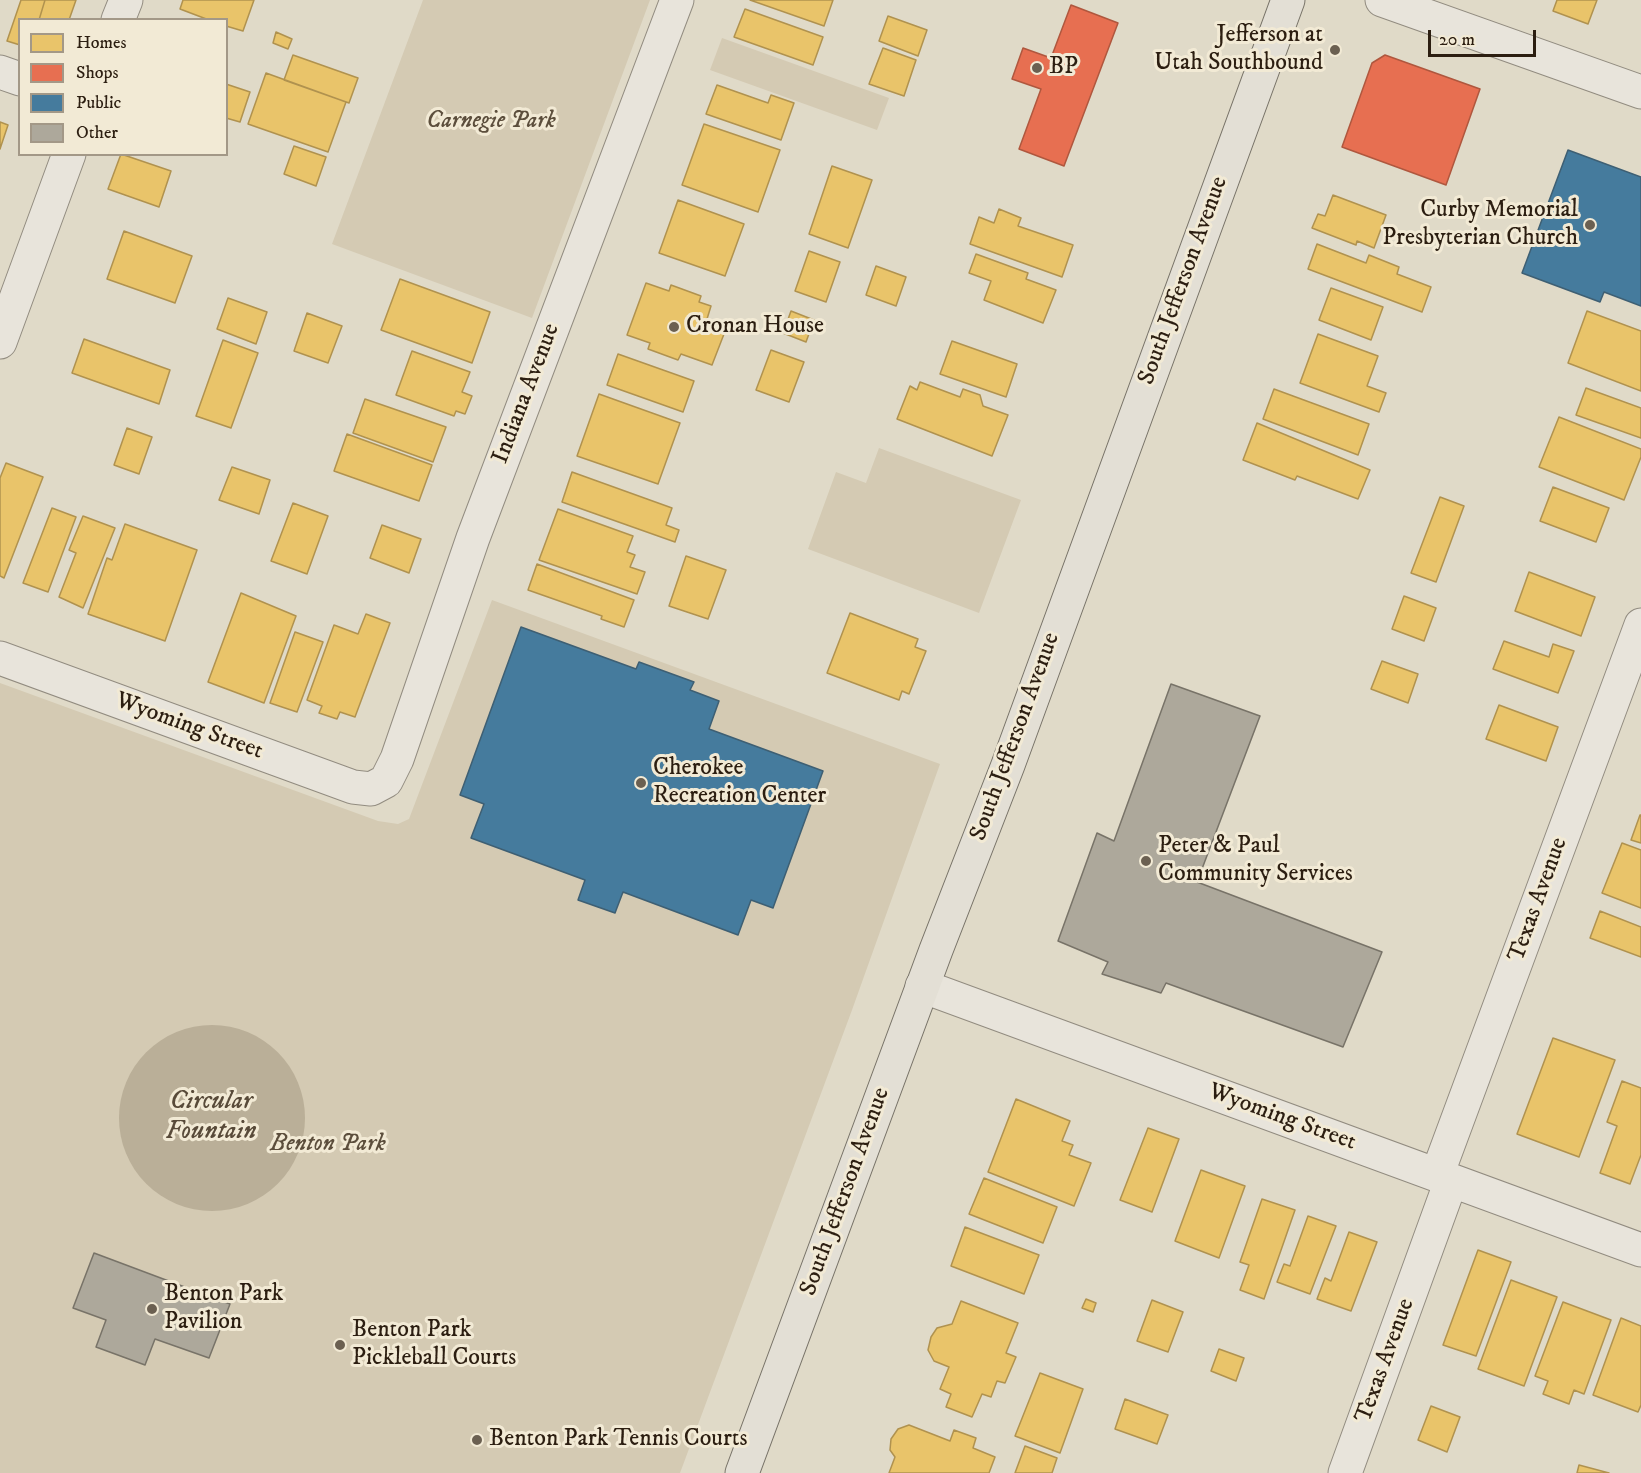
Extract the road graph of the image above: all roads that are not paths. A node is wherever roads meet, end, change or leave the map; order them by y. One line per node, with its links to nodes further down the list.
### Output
1 (126, 0): 5 (street)
2 (677, 0): 13 (street, Indiana Avenue)
3 (1288, 0): 14 (main road, South Jefferson Avenue)
4 (1382, 0): 8 (street)
5 (119, 18)
6 (0, 72): 7 (street)
7 (18, 78)
8 (1641, 92)
9 (68, 156): 10 (street)
10 (0, 342)
11 (1641, 625): 15 (street, Texas Avenue)
12 (0, 658): 13 (street, Wyoming Street)
13 (378, 787)
14 (922, 986): 15 (street, Wyoming Street); 17 (main road, South Jefferson Avenue)
15 (1444, 1178): 16 (street, Wyoming Street); 18 (street, Texas Avenue)
16 (1641, 1250)
17 (742, 1473)
18 (1345, 1473)

